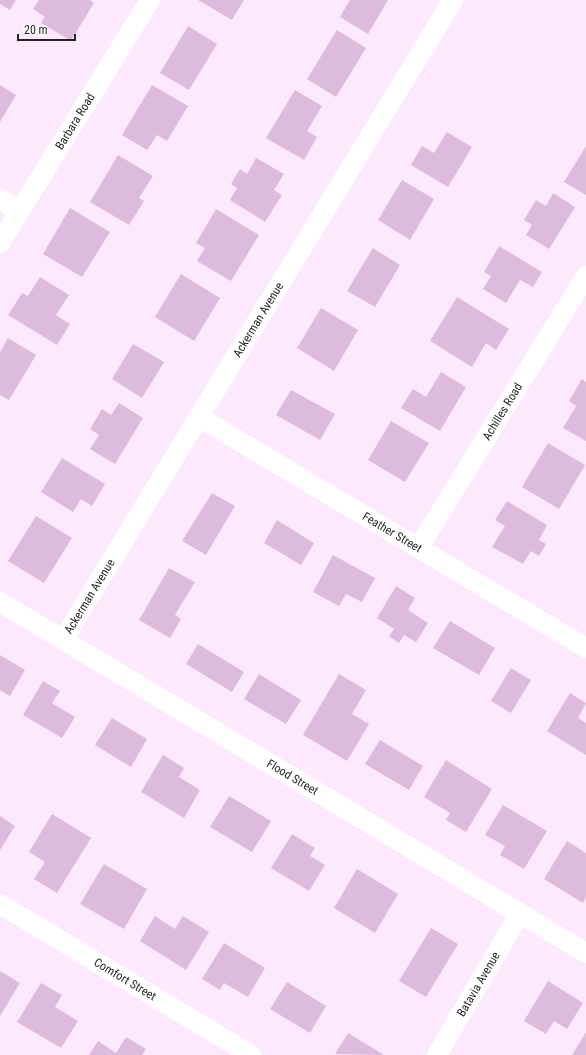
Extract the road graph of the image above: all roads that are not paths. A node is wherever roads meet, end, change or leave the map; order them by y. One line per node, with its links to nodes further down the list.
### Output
1 (150, 0): 4 (street, Barbara Road)
2 (453, 0): 7 (street, Ackerman Avenue)
3 (0, 199): 4 (street)
4 (19, 211): 5 (street, Barbara Road)
5 (0, 243)
6 (586, 276): 8 (street, Achilles Road)
7 (199, 417): 8 (street, Feather Street); 10 (street, Ackerman Avenue)
8 (419, 547): 11 (street, Feather Street)
9 (0, 602): 10 (street, Flood Street)
10 (63, 640): 13 (street, Flood Street)
11 (586, 648)
12 (0, 904): 15 (street, Comfort Street)
13 (520, 913): 14 (street, Flood Street); 16 (street, Batavia Avenue)
14 (586, 953)
15 (251, 1055)
16 (437, 1055)

